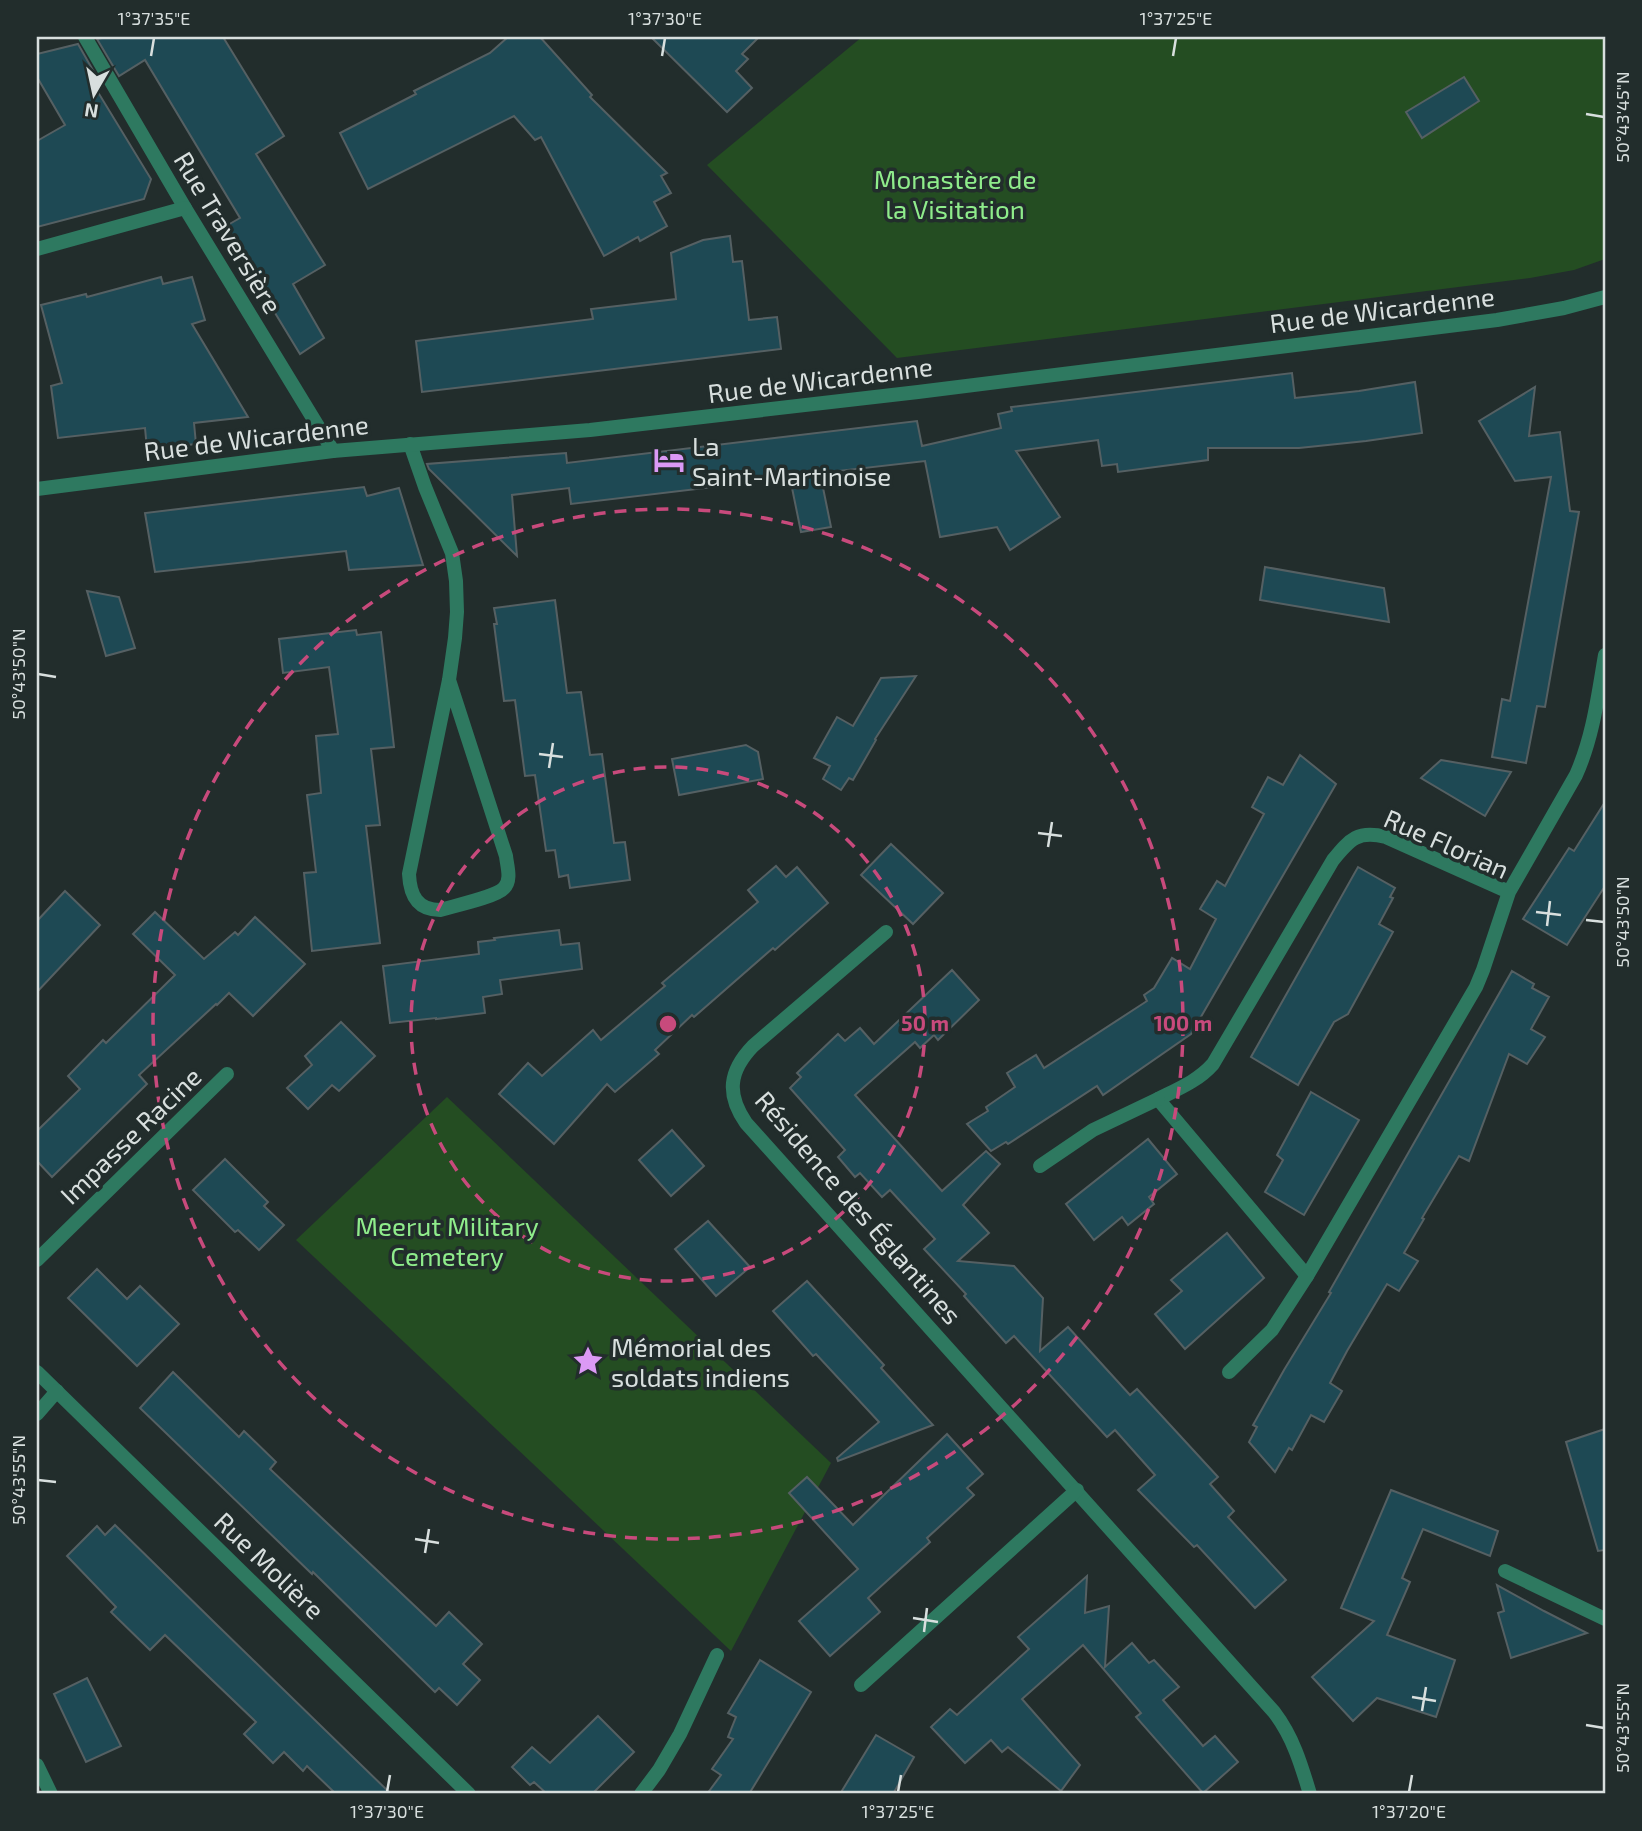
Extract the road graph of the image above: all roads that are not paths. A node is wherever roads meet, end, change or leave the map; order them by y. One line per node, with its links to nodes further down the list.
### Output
1 (85, 37): 2 (street, Rue Traversière)
2 (185, 208): 3 (street); 6 (street, Rue Traversière)
3 (37, 249)
4 (1605, 297): 5 (street, Rue de Wicardenne)
5 (410, 444): 6 (street, Rue de Wicardenne); 9 (street)
6 (333, 450): 7 (street, Rue de Wicardenne)
7 (37, 489)
8 (1605, 655): 10 (street)
9 (449, 680): 9 (street)
10 (1599, 724): 11 (street)
11 (1509, 892): 14 (street, Rue Florian); 17 (street, Rue Florian)
12 (886, 932): 22 (street, Résidence des Églantines)
13 (227, 1074): 16 (street, Impasse Racine)
14 (1158, 1099): 15 (street, Rue Florian); 17 (street)
15 (1040, 1166)
16 (37, 1260)
17 (1307, 1276): 19 (street, Rue Florian)
18 (37, 1372): 20 (street, Rue Molière)
19 (1229, 1372)
20 (57, 1391): 21 (street); 29 (street, Rue Molière)
21 (37, 1414)
22 (1077, 1490): 26 (street); 31 (street, Résidence des Églantines)
23 (1506, 1572): 24 (street)
24 (1605, 1619)
25 (717, 1655): 30 (street)
26 (861, 1685)
27 (37, 1765): 28 (street)
28 (51, 1794)
29 (468, 1794)
30 (641, 1794)
31 (1310, 1794)

